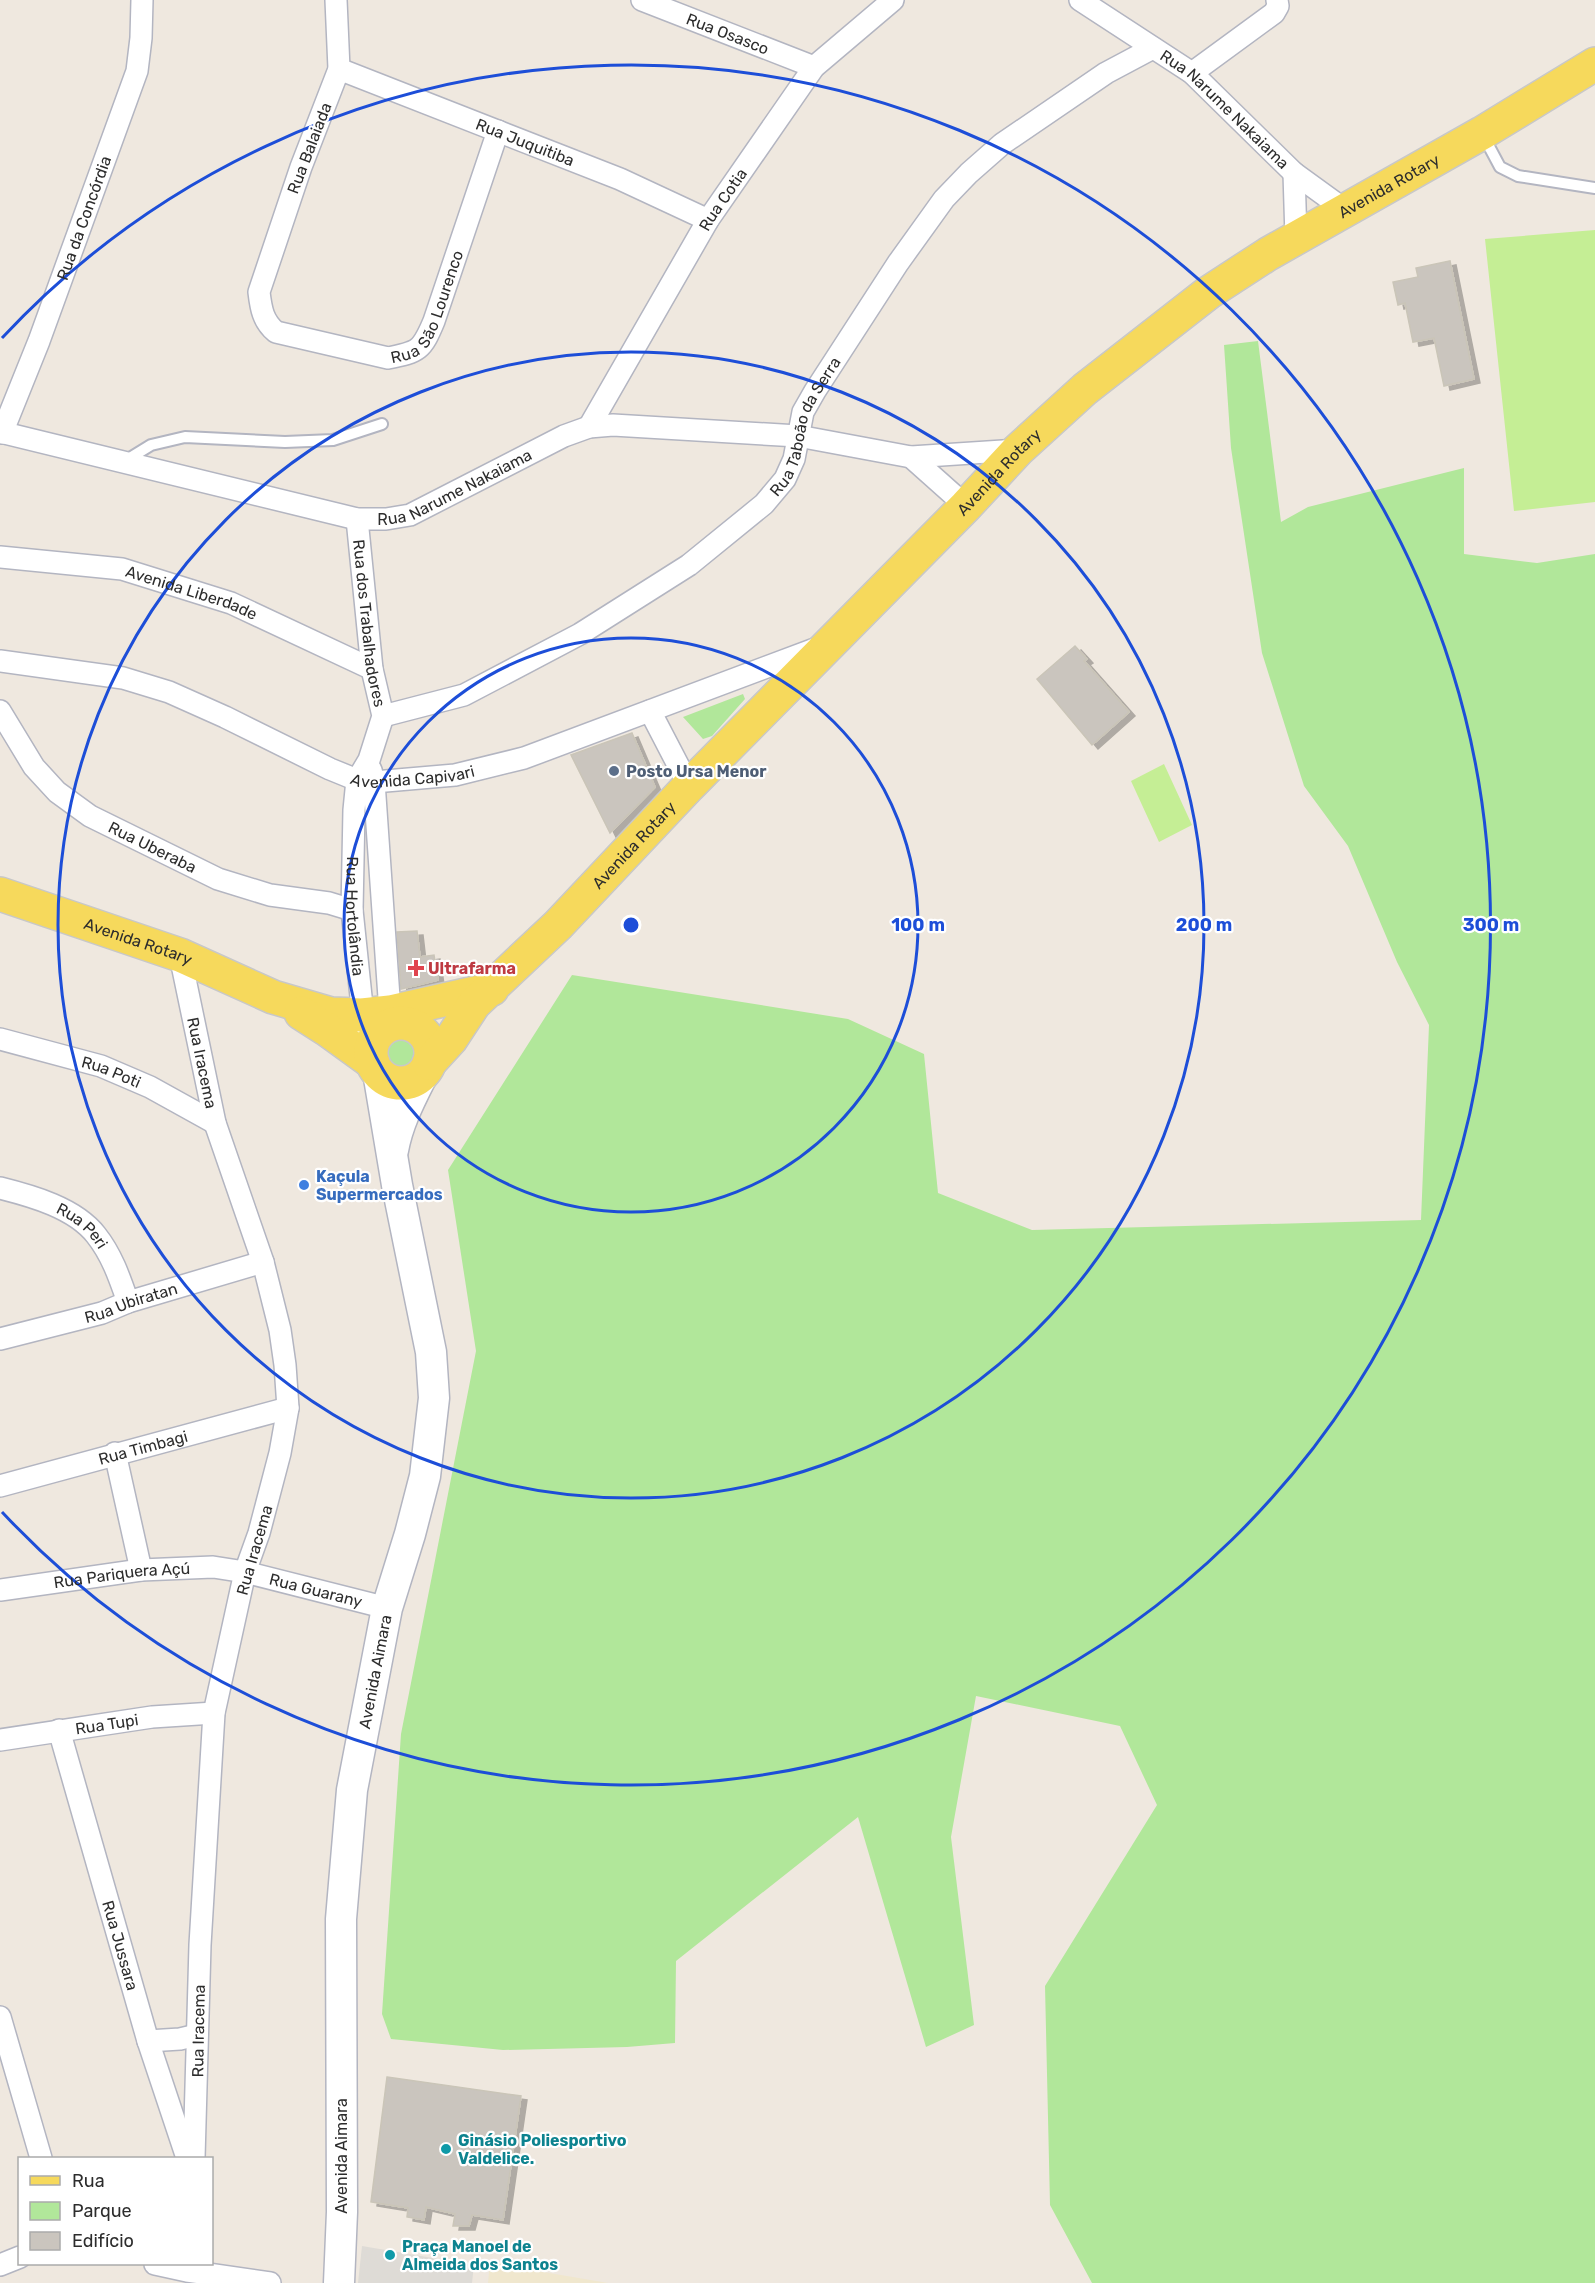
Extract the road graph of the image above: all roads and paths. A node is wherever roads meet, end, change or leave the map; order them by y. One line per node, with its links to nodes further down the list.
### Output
1 (142, 0): 22 (street, Rua da Concórdia)
2 (336, 0): 10 (street, Rua Balaiada)
3 (642, 0): 9 (street, Rua Osasco)
4 (893, 0): 9 (street, Rua Cotia)
5 (1080, 0): 7 (street, Rua Narume Nakaiama)
6 (1277, 0): 11 (street)
7 (1153, 48): 11 (street, Rua Narume Nakaiama); 23 (street, Rua Taboão da Serra)
8 (1595, 64): 13 (main road, Avenida Rotary)
9 (814, 67): 17 (street, Rua Cotia)
10 (339, 69): 12 (street, Rua Juquitiba); 19 (street, Rua Balaiada)
11 (1192, 73): 14 (street, Rua Narume Nakaiama)
12 (498, 130): 17 (street, Rua Juquitiba); 19 (street, Rua São Lourenco)
13 (1482, 133): 15 (lane); 16 (main road, Avenida Rotary)
14 (1294, 173): 16 (street, Rua Narume Nakaiama); 18 (street, Rua Narume Nakaiama)
15 (1595, 188)
16 (1345, 210): 18 (main road, Avenida Rotary)
17 (708, 220): 21 (street, Rua Cotia)
18 (1296, 238): 24 (main road, Avenida Rotary)
19 (259, 292)
20 (382, 424): 26 (lane)
21 (589, 427): 23 (street, Rua Narume Nakaiama); 28 (street, Rua Narume Nakaiama)
22 (1, 433): 26 (street, Rua Narume Nakaiama)
23 (798, 436): 25 (street, Rua Narume Nakaiama); 35 (street, Rua Taboão da Serra)
24 (1018, 450): 25 (street, Rua Narume Nakaiama); 27 (main road, Avenida Rotary)
25 (911, 457): 27 (street)
26 (122, 462): 28 (street, Rua Narume Nakaiama)
27 (966, 506): 30 (main road, Avenida Rotary)
28 (357, 519): 32 (street, Rua dos Trabalhadores)
29 (0, 557): 32 (street, Avenida Liberdade)
30 (826, 645): 34 (street, Avenida Capivari); 37 (main road, Avenida Rotary)
31 (0, 661): 36 (street, Avenida Capivari)
32 (372, 669): 35 (street, Rua dos Trabalhadores)
33 (0, 711): 39 (street, Rua Uberaba)
34 (650, 711): 36 (street, Avenida Capivari); 37 (street)
35 (383, 716): 36 (street, Rua dos Trabalhadores)
36 (365, 781): 39 (street, Rua Hortolândia); 43 (street, Rua Hortolândia)
37 (688, 786): 41 (main road, Avenida Rotary)
38 (0, 894): 40 (main road, Avenida Rotary)
39 (352, 910): 43 (street, Rua Hortolândia)
40 (180, 955): 42 (main road, Avenida Rotary); 47 (street, Rua Iracema)
41 (492, 989): 43 (main road, Avenida Rotary); 46 (main road, Avenida Rotary)
42 (273, 997): 43 (main road, Avenida Rotary); 45 (main road, Avenida Rotary)
43 (376, 1013): 45 (street, Rua Hortolândia)
44 (0, 1039): 47 (street, Rua Poti)
45 (374, 1062): 46 (main road); 46 (main road); 48 (main road, Avenida Aimara)
46 (426, 1068): 48 (main road)
47 (215, 1123): 50 (street, Rua Iracema)
48 (392, 1159): 59 (main road, Avenida Aimara)
49 (0, 1188): 51 (street, Rua Peri)
50 (263, 1262): 51 (street, Rua Ubiratan); 53 (street, Rua Iracema)
51 (128, 1302): 52 (street, Rua Ubiratan)
52 (0, 1339)
53 (288, 1408): 54 (street, Rua Timbagi); 57 (street, Rua Iracema)
54 (115, 1453): 55 (street, Rua Timbagi); 56 (street)
55 (0, 1486)
56 (141, 1570): 57 (street, Rua Pariquera Açú); 58 (street, Rua Pariquera Açú)
57 (245, 1572): 59 (street, Rua Guarany); 60 (street, Rua Iracema)
58 (0, 1590)
59 (387, 1608): 74 (main road, Avenida Aimara)
60 (213, 1713): 61 (street, Rua Tupi); 64 (street, Rua Iracema)
61 (59, 1730): 62 (street, Rua Tupi); 65 (street, Rua Jussara)
62 (0, 1740)
63 (0, 2017): 66 (street)
64 (197, 2035): 65 (street); 68 (street, Rua Iracema)
65 (148, 2041): 67 (street, Rua Jussara)
66 (41, 2157)
67 (187, 2157)
68 (194, 2157)
69 (18, 2259): 70 (street)
70 (0, 2265)
71 (166, 2265): 72 (street)
72 (187, 2267): 73 (street)
73 (270, 2283)
74 (339, 2283)

